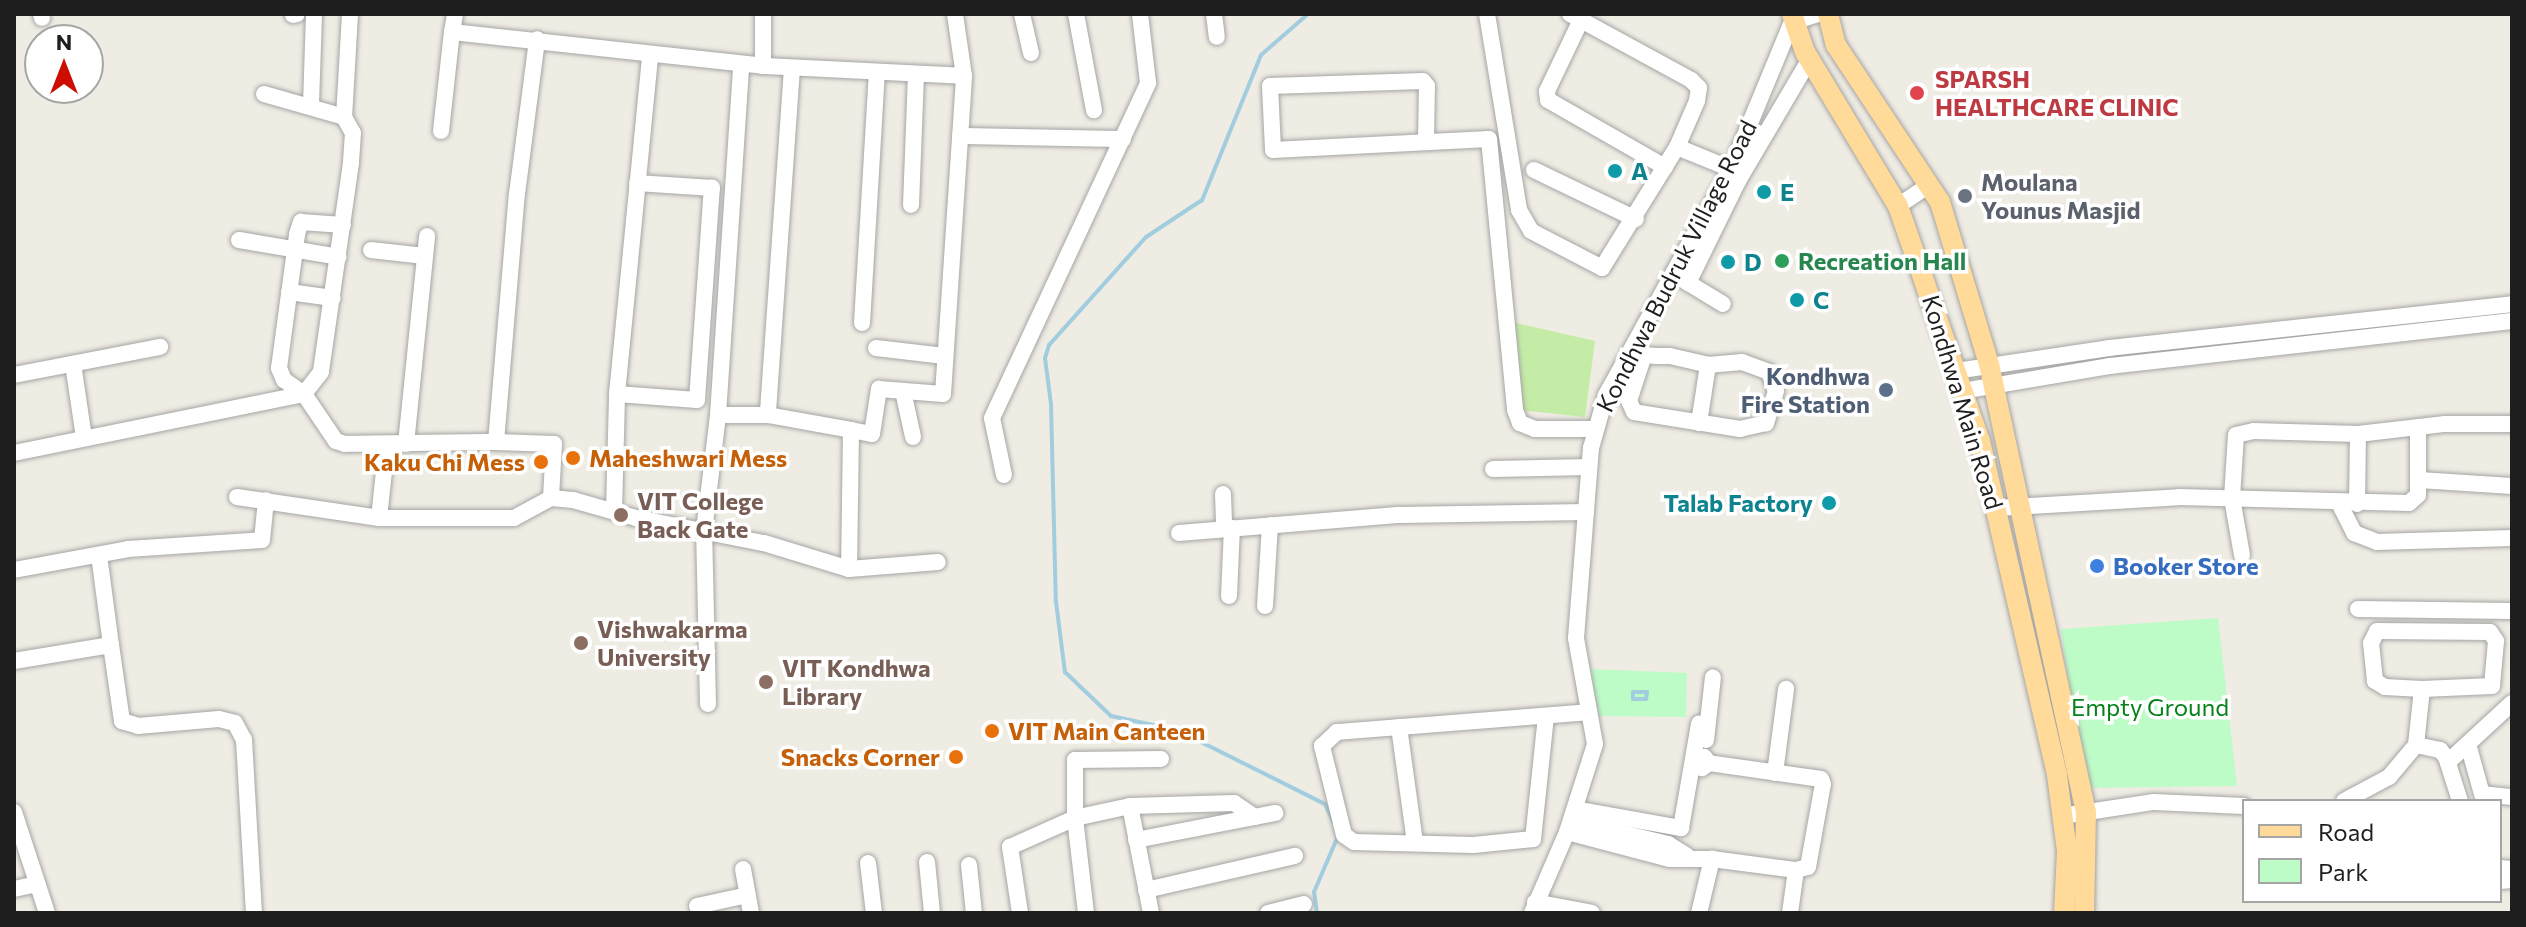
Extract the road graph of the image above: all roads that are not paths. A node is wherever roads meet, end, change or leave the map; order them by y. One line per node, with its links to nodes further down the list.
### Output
1 (314, 14): 28 (street)
2 (350, 14): 30 (street)
3 (455, 14): 15 (street)
4 (763, 14): 22 (street)
5 (955, 14): 26 (street)
6 (1022, 14): 18 (street)
7 (1076, 14): 29 (street)
8 (1140, 14): 33 (street)
9 (1214, 14): 16 (street)
10 (1487, 14): 43 (street)
11 (1818, 14): 14 (street)
12 (1828, 14): 40 (main road, Kondhwa Main Road)
13 (1576, 17): 35 (street); 36 (street)
14 (1792, 18): 20 (main road, Kondhwa Main Road); 37 (street, Kondhwa Budruk Village Road)
15 (452, 32): 17 (street); 31 (street)
16 (1217, 37)
17 (537, 39): 19 (street); 80 (street)
18 (1031, 53)
19 (650, 56): 21 (street); 39 (street)
20 (1810, 59): 42 (main road, Kondhwa Main Road); 51 (street)
21 (741, 65): 22 (street); 70 (street)
22 (763, 66): 23 (street)
23 (792, 68): 24 (street); 71 (street)
24 (877, 74): 25 (street); 57 (street)
25 (916, 75): 26 (street); 41 (street)
26 (964, 76): 32 (street)
27 (264, 94): 28 (street)
28 (311, 105): 30 (street)
29 (1094, 110)
30 (344, 117): 44 (street)
31 (441, 131)
32 (960, 136): 33 (street); 61 (street)
33 (1123, 139): 87 (street)
34 (1426, 141): 34 (street); 75 (street)
35 (1677, 147): 36 (street); 37 (street)
36 (1665, 167): 43 (street)
37 (1731, 169): 51 (street, Kondhwa Budruk Village Road)
38 (1534, 170): 43 (street)
39 (637, 183): 69 (street); 69 (street)
40 (1929, 185): 42 (street); 64 (main road, Kondhwa Main Road)
41 (911, 205)
42 (1898, 206): 66 (main road, Kondhwa Main Road)
43 (1636, 219)
44 (343, 225): 47 (street); 50 (street)
45 (427, 236): 49 (street)
46 (239, 240): 47 (street)
47 (295, 249): 50 (street); 52 (street)
48 (371, 250): 49 (street)
49 (425, 256): 82 (street)
50 (339, 257): 53 (street)
51 (1681, 279): 54 (street); 60 (street, Kondhwa Budruk Village Road)
52 (289, 292): 53 (street); 68 (street)
53 (333, 298): 68 (street)
54 (1723, 304)
55 (2512, 304): 64 (street)
56 (2512, 321): 64 (street)
57 (862, 323)
58 (160, 347): 62 (street)
59 (876, 348): 61 (street)
60 (1636, 355): 63 (street); 72 (street); 75 (street, Kondhwa Budruk Village Road)
61 (945, 356): 67 (street)
62 (73, 364): 65 (street); 79 (street)
63 (1708, 365): 72 (street); 72 (street)
64 (1992, 373): 66 (street); 86 (main road, Kondhwa Main Road)
65 (14, 375)
66 (1959, 381): 88 (main road, Kondhwa Main Road)
67 (903, 391): 76 (street); 78 (street)
68 (304, 394): 79 (street); 81 (street)
69 (617, 394): 100 (street)
70 (718, 415): 71 (street); 105 (street)
71 (768, 415): 76 (street)
72 (1699, 423)
73 (2512, 424): 74 (street)
74 (2418, 427): 77 (street); 89 (street)
75 (1595, 429): 84 (street, Kondhwa Budruk Village Road)
76 (851, 430): 111 (street)
77 (2358, 434): 94 (street); 98 (street)
78 (913, 437)
79 (84, 438): 83 (street)
80 (496, 442): 82 (street); 93 (street)
81 (387, 444): 82 (street); 102 (street)
82 (406, 444)
83 (14, 453)
84 (1589, 467): 85 (street); 101 (street, Kondhwa Budruk Village Road)
85 (1493, 469)
86 (2014, 472): 88 (street); 96 (main road, Kondhwa Main Road)
87 (1004, 475)
88 (1989, 476): 99 (main road, Kondhwa Main Road)
89 (2419, 480): 90 (street); 98 (street)
90 (2512, 486)
91 (1223, 494): 104 (street)
92 (237, 497): 95 (street)
93 (551, 498): 100 (street); 102 (street)
94 (2232, 498): 96 (street); 97 (street); 109 (street)
95 (266, 500): 102 (street); 108 (street)
96 (2021, 503): 99 (street); 140 (main road, Kondhwa Main Road)
97 (2339, 503): 98 (street); 107 (street)
98 (2357, 504)
99 (1996, 508): 142 (main road, Kondhwa Main Road)
100 (614, 511): 105 (street)
101 (1586, 512): 103 (street); 124 (street, Kondhwa Budruk Village Road)
102 (379, 518)
103 (1270, 525): 104 (street); 114 (street)
104 (1228, 528): 106 (street); 113 (street)
105 (704, 531): 111 (street); 123 (street)
106 (1179, 533)
107 (2512, 538)
108 (99, 555): 112 (street); 117 (street)
109 (2242, 555)
110 (938, 562): 111 (street)
111 (849, 569)
112 (14, 570)
113 (1229, 596)
114 (1265, 606)
115 (2358, 609): 116 (street)
116 (2512, 611)
117 (111, 645): 118 (street); 165 (street)
118 (14, 661)
119 (1713, 677): 131 (street)
120 (1786, 689): 133 (street)
121 (2422, 689): 121 (street); 129 (street)
122 (2512, 703): 128 (street)
123 (708, 704)
124 (1589, 712): 125 (street); 145 (street, Kondhwa Budruk Village Road)
125 (1546, 716): 127 (street); 148 (street)
126 (1699, 724): 131 (street)
127 (1399, 727): 148 (street); 148 (street)
128 (2468, 744): 132 (street); 135 (street)
129 (2416, 745): 132 (street); 136 (street)
130 (1161, 759): 144 (street)
131 (1702, 762): 133 (street); 145 (street); 150 (street)
132 (2448, 762): 137 (street)
133 (1775, 773): 156 (street)
134 (2512, 797): 135 (street)
135 (2482, 798)
136 (2348, 799)
137 (2459, 799)
138 (1130, 806): 143 (street); 144 (street); 147 (street)
139 (2242, 806): 140 (street)
140 (2086, 812): 142 (street); 178 (main road, Kondhwa Main Road)
141 (1275, 813): 143 (street)
142 (2062, 816): 177 (main road, Kondhwa Main Road)
143 (1255, 817): 147 (street)
144 (1075, 818): 170 (street); 171 (street)
145 (1571, 821): 150 (street); 163 (street, Kondhwa Budruk Village Road)
146 (15, 822): 157 (street)
147 (1136, 840): 159 (street)
148 (1415, 842)
149 (1295, 856): 159 (street)
150 (1687, 856): 151 (street)
151 (1712, 859): 156 (street); 175 (street)
152 (927, 862): 168 (street)
153 (868, 863): 167 (street)
154 (969, 865): 169 (street)
155 (743, 869): 160 (street)
156 (1796, 870): 176 (street)
157 (37, 884): 158 (street); 164 (street)
158 (14, 889)
159 (1146, 890): 172 (street)
160 (748, 895): 162 (street); 166 (street)
161 (1304, 904): 173 (street)
162 (697, 906)
163 (1533, 908): 174 (street)
164 (47, 913)
165 (254, 913)
166 (751, 913)
167 (874, 913)
168 (932, 913)
169 (974, 913)
170 (1020, 913)
171 (1086, 913)
172 (1151, 913)
173 (1270, 913)
174 (1592, 913)
175 (1699, 913)
176 (1790, 913)
177 (2064, 913)
178 (2084, 913)

